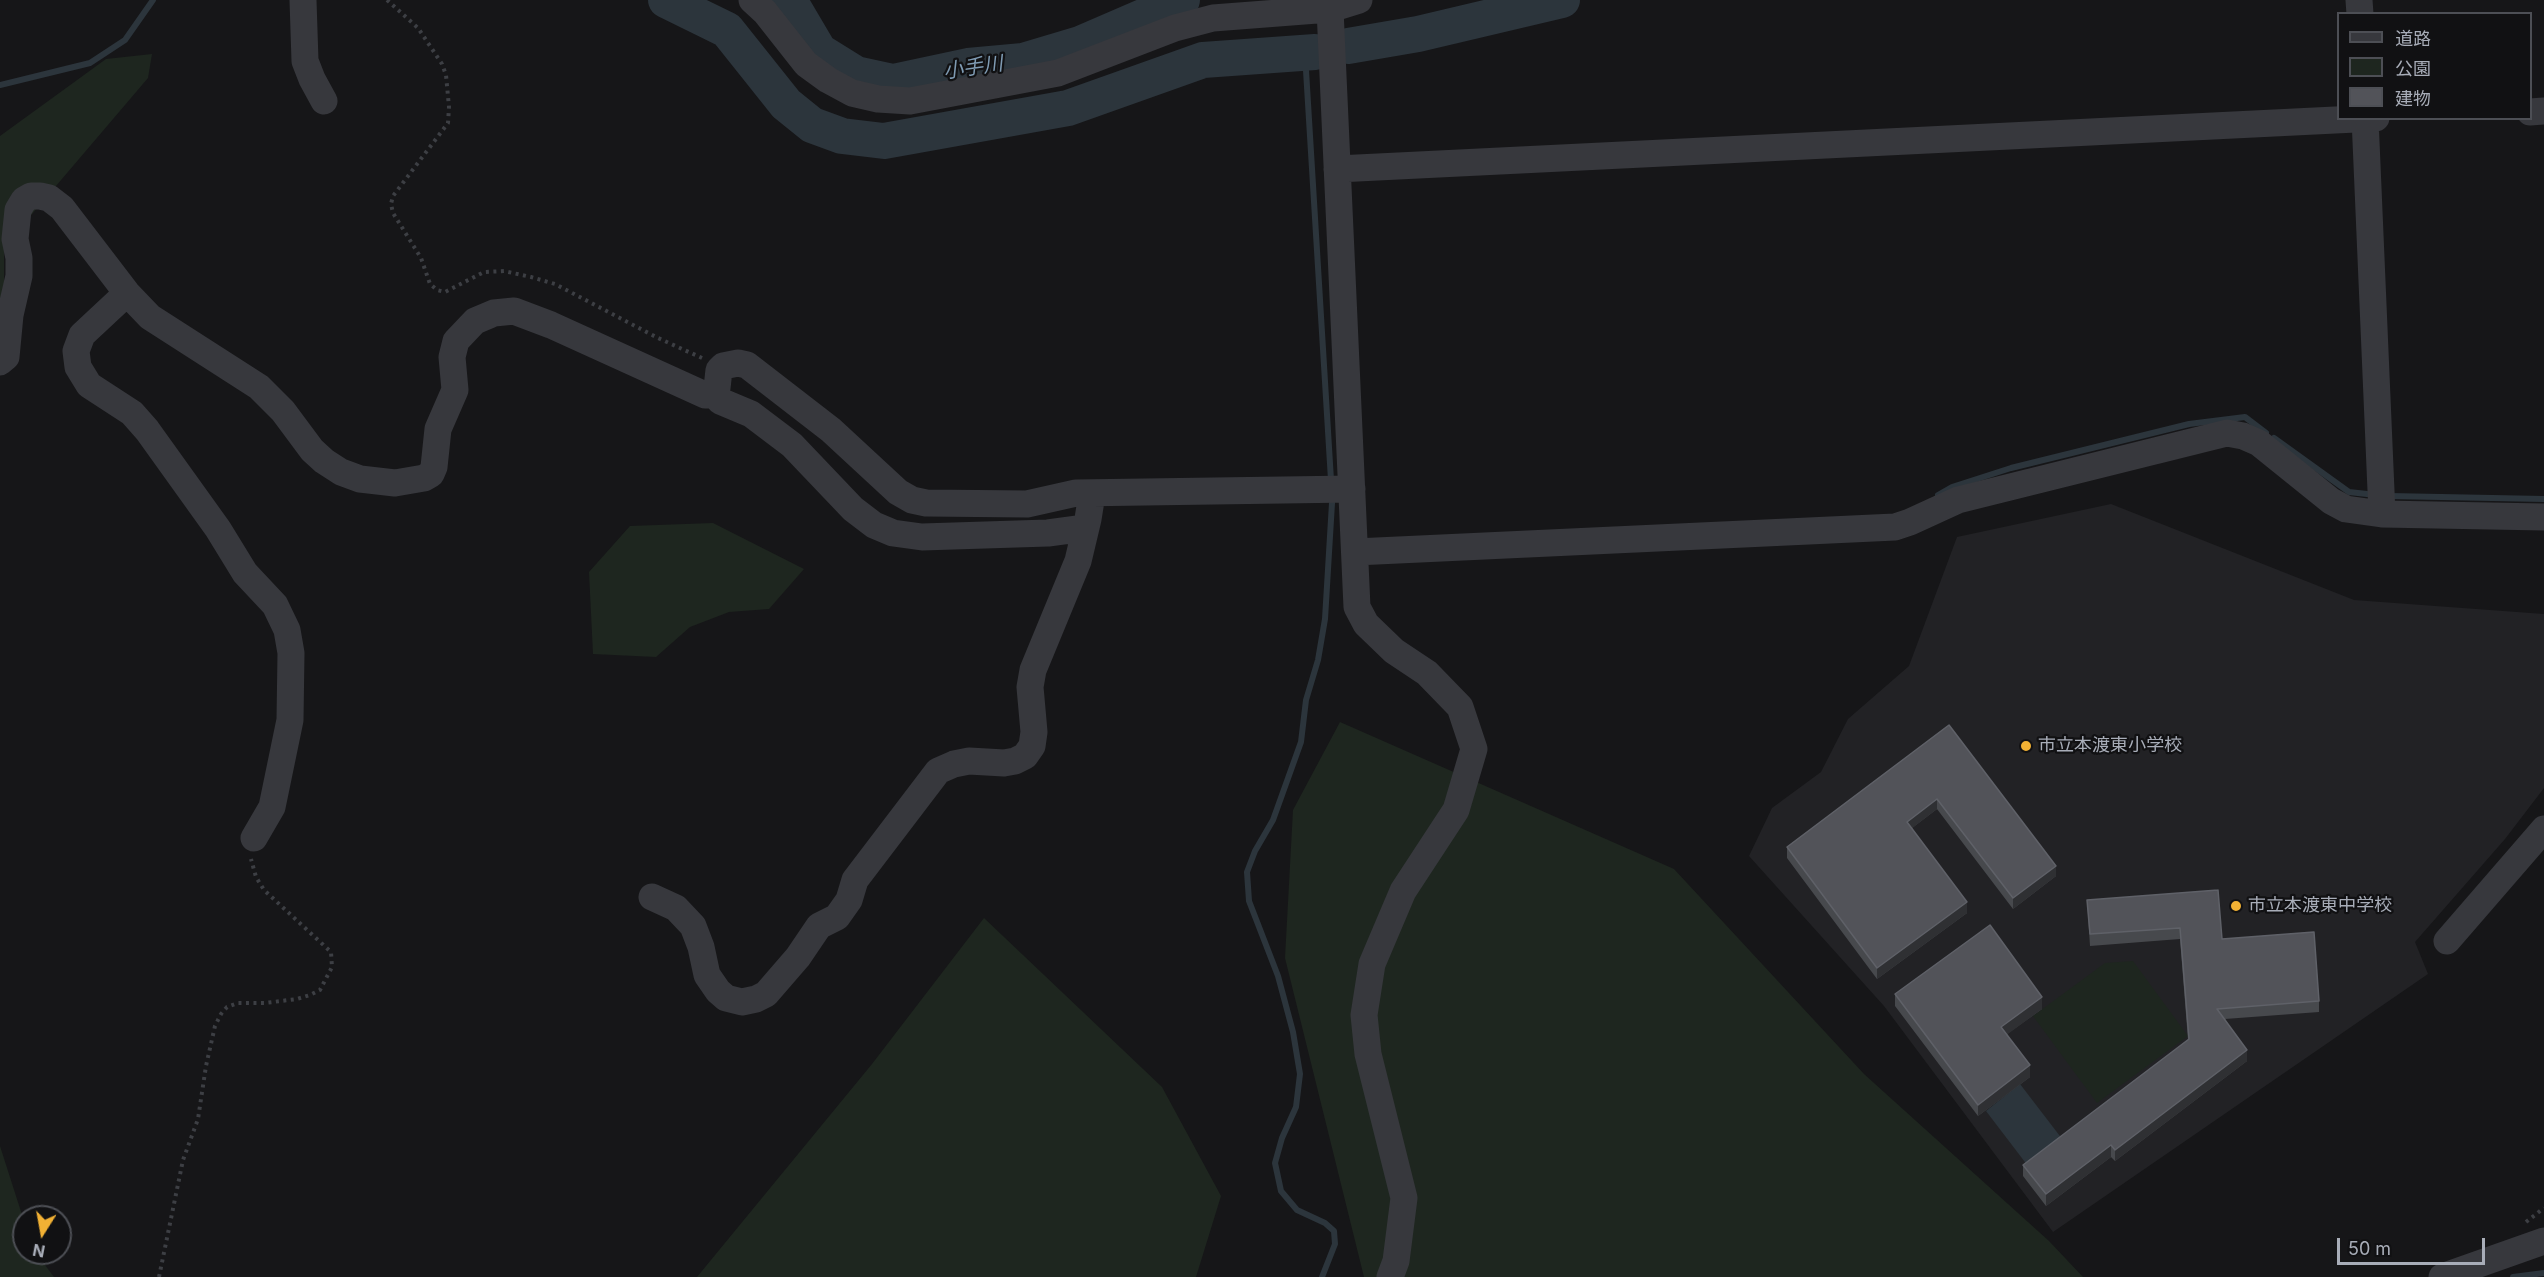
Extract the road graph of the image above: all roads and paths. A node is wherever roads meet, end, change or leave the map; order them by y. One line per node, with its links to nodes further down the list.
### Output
1 (303, 0): 6 (street)
2 (387, 0): 12 (path)
3 (752, 0): 5 (street)
4 (1359, 0): 5 (street)
5 (1330, 9): 9 (street)
6 (324, 101)
7 (2345, 120): 9 (street)
8 (2365, 120): 16 (street)
9 (1337, 170): 14 (street)
10 (127, 294): 11 (street); 13 (street); 21 (street)
11 (0, 363)
12 (723, 366): 13 (street); 15 (street)
13 (714, 393): 18 (street)
14 (1352, 489): 15 (street); 19 (street)
15 (1092, 494): 18 (street)
16 (2382, 503): 17 (street); 19 (street)
17 (2544, 517)
18 (1085, 528): 22 (street)
19 (1355, 552): 26 (street)
20 (2544, 829): 23 (street)
21 (254, 838): 25 (path)
22 (652, 897)
23 (2447, 941)
24 (2544, 1241): 27 (street)
25 (159, 1277)
26 (1390, 1277)
27 (2442, 1277)

